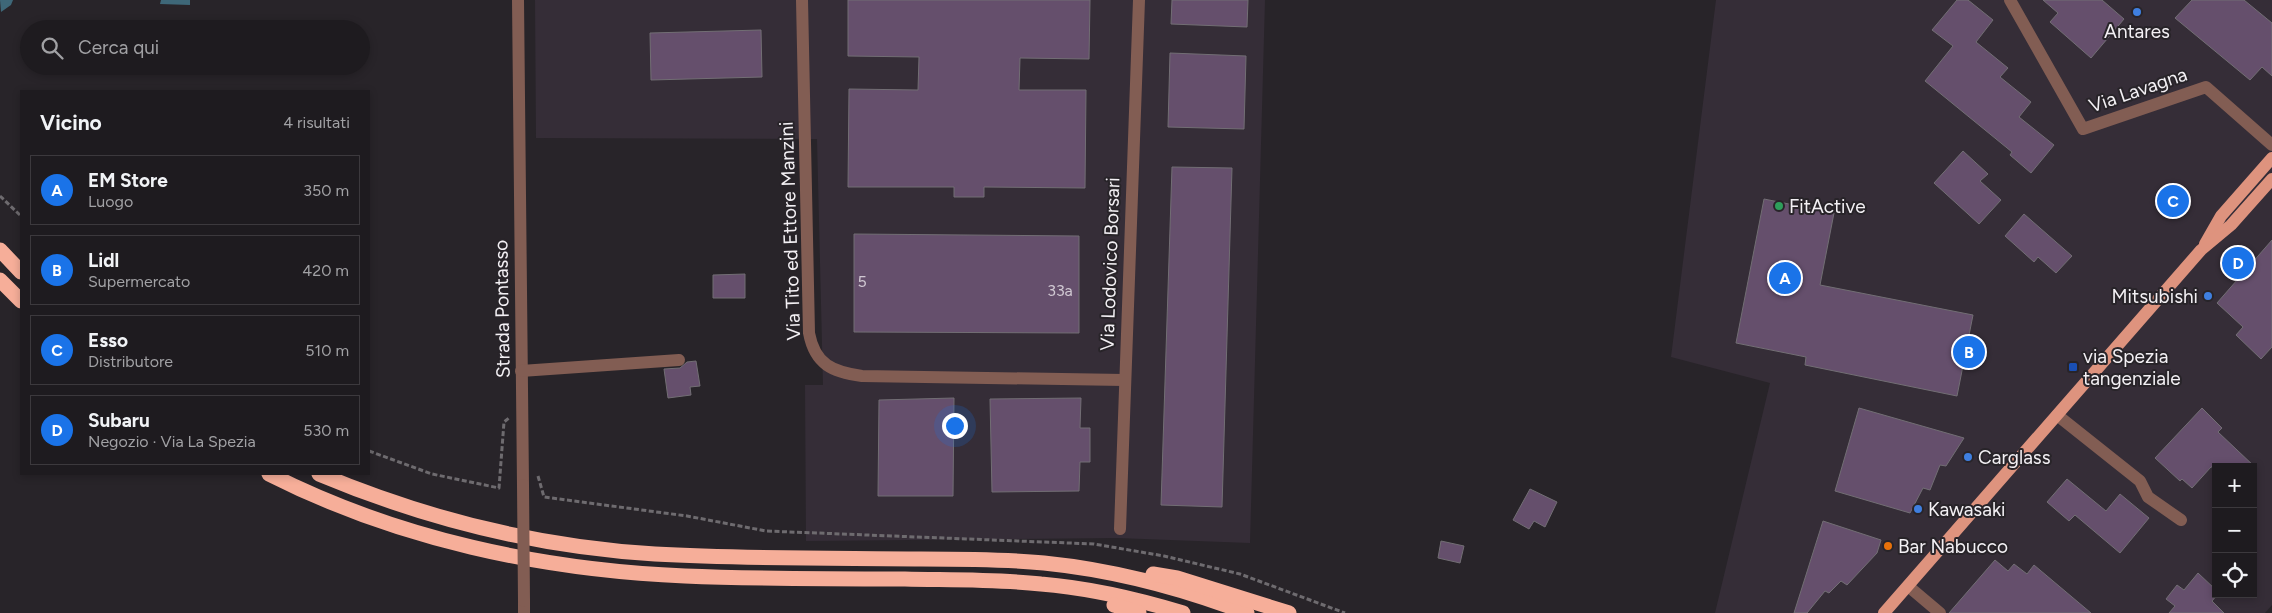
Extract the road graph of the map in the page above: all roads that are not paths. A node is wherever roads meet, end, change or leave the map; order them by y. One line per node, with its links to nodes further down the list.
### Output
1 (802, 0): 15 (street, Via Tito ed Ettore Manzini)
2 (1139, 0): 15 (street, Via Lodovico Borsari)
3 (2010, 0): 5 (street, Via Lavagna)
4 (518, 2): 14 (street, Strada Pontasso)
5 (2272, 144)
6 (2272, 158): 9 (main road)
7 (2272, 179): 9 (main road)
8 (0, 250): 10 (highway)
9 (2201, 250): 16 (main road)
10 (20, 271)
11 (0, 280): 12 (highway)
12 (20, 299)
13 (679, 360): 14 (street)
14 (522, 371): 24 (street, Strada Pontasso, bridge)
15 (1124, 380): 20 (street, Via Lodovico Borsari)
16 (2057, 415): 19 (street); 23 (main road)
17 (271, 475): 22 (highway)
18 (322, 475): 21 (highway)
19 (2181, 520)
20 (1120, 529)
21 (1045, 563): 27 (highway); 28 (highway)
22 (1041, 584): 25 (highway); 26 (highway)
23 (1908, 586): 29 (main road); 30 (street)
24 (524, 607)
25 (1139, 613)
26 (1183, 613)
27 (1247, 613)
28 (1289, 613)
29 (1884, 613)
30 (1940, 613)

